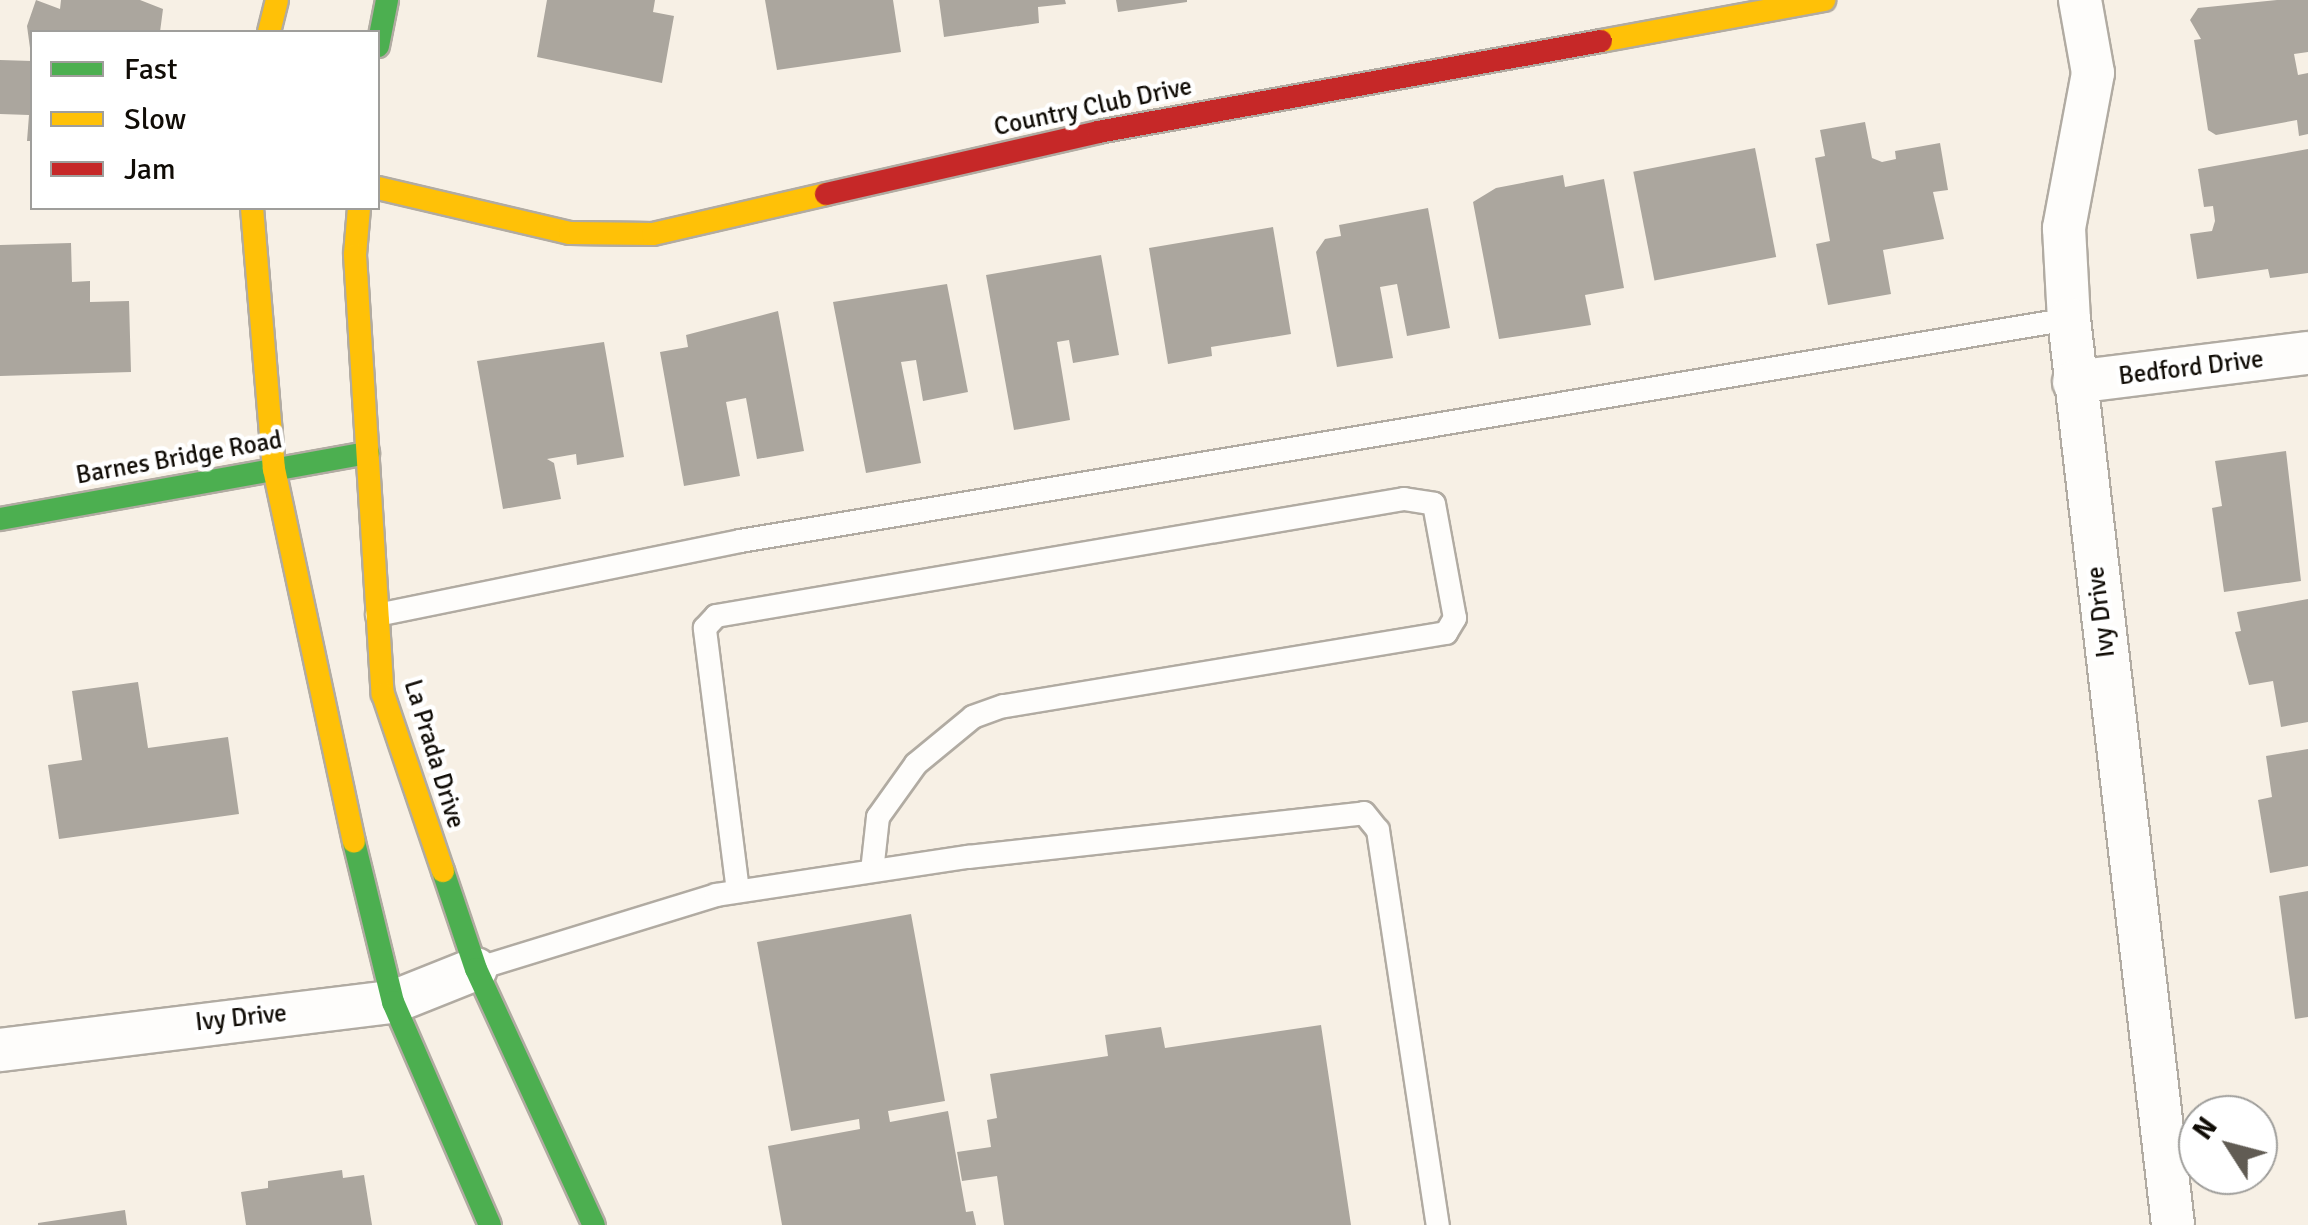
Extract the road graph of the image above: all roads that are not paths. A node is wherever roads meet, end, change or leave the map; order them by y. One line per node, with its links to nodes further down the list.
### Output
1 (277, 0): 5 (main road)
2 (387, 0): 6 (main road)
3 (1824, 0): 7 (main road, Country Club Drive)
4 (2080, 0): 10 (street, Ivy Drive)
5 (270, 30)
6 (380, 36)
7 (380, 188)
8 (252, 210): 14 (main road)
9 (359, 210): 13 (main road, La Prada Drive)
10 (2069, 319): 12 (street, Ivy Drive); 16 (lane)
11 (2308, 353): 12 (street, Bedford Drive)
12 (2074, 382): 25 (street, Ivy Drive)
13 (368, 452): 14 (main road, Barnes Bridge Road); 16 (main road, La Prada Drive)
14 (274, 469): 15 (main road, Barnes Bridge Road); 20 (main road)
15 (0, 519)
16 (378, 614): 19 (main road, La Prada Drive)
17 (872, 871): 18 (lane); 18 (lane); 24 (lane)
18 (738, 891): 19 (lane)
19 (476, 969): 20 (street, Ivy Drive); 23 (main road, La Prada Drive)
20 (393, 1002): 21 (street, Ivy Drive); 22 (main road)
21 (0, 1050)
22 (490, 1225)
23 (594, 1225)
24 (1438, 1225)
25 (2173, 1225)

